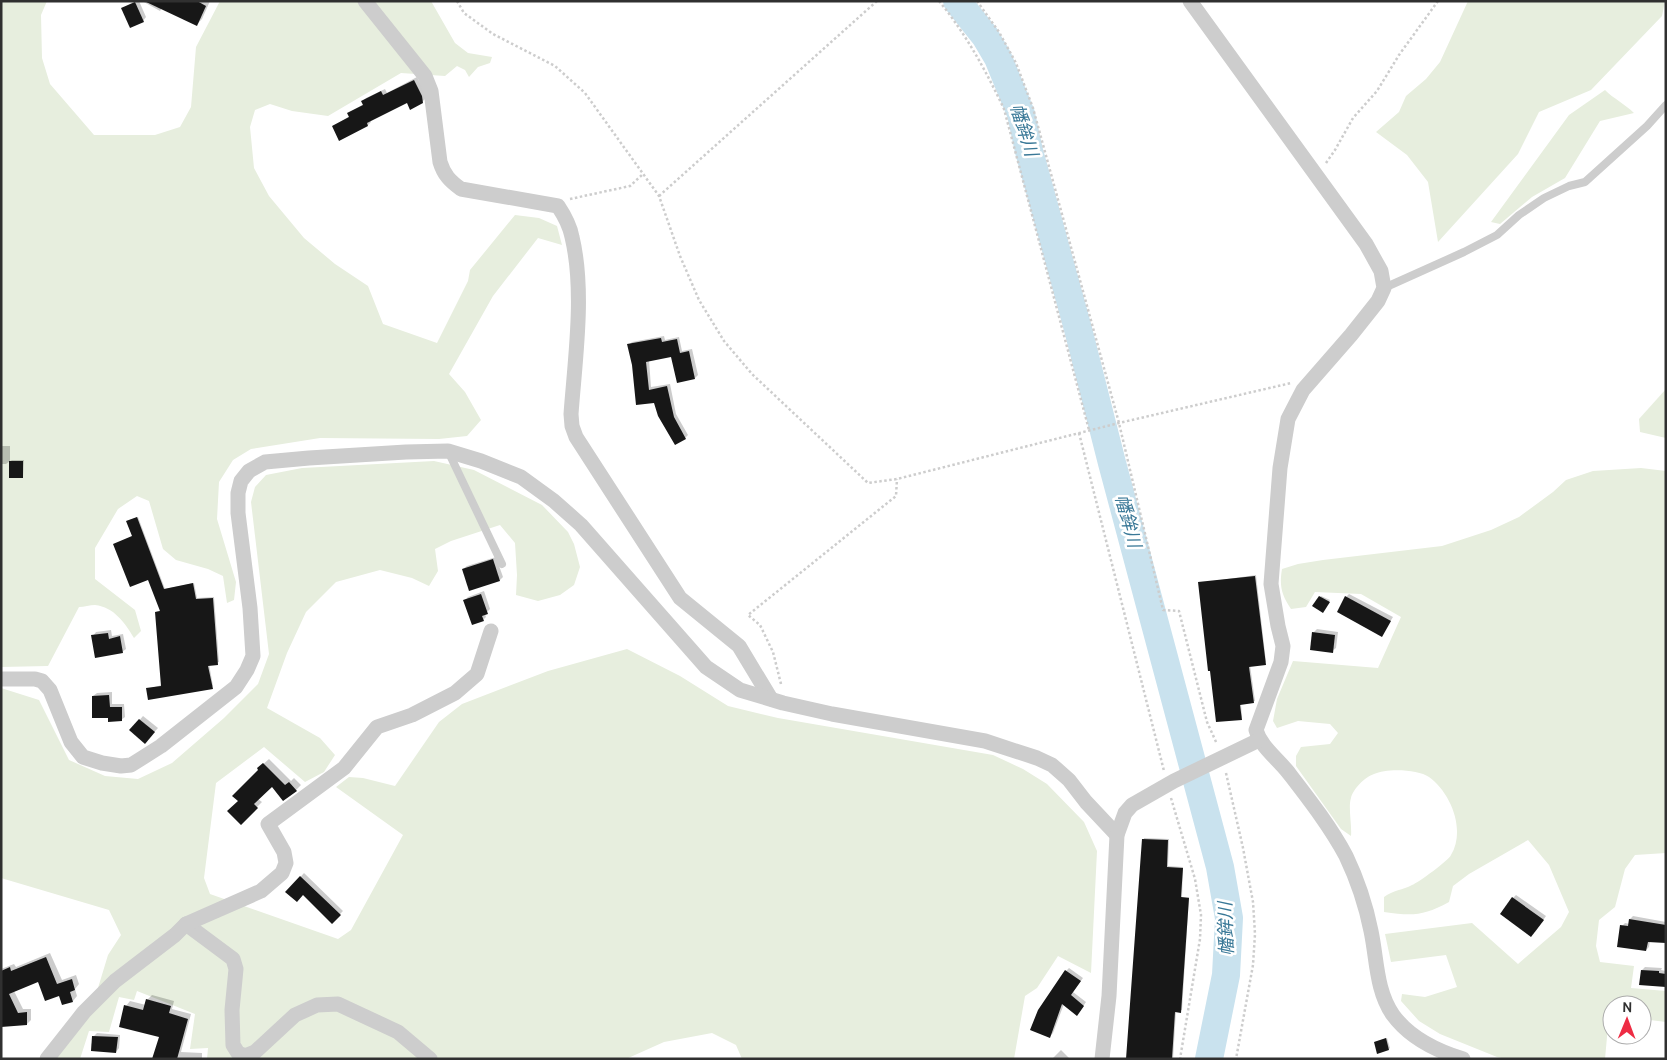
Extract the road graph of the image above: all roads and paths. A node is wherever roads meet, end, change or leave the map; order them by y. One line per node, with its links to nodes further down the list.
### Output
1 (365, 1): 12 (street)
2 (457, 1): 9 (path)
3 (877, 1): 11 (path)
4 (939, 1): 16 (path)
5 (977, 1): 15 (path)
6 (1190, 1): 10 (street)
7 (1438, 1): 10 (path)
8 (1666, 105): 13 (lane)
9 (643, 174): 11 (path); 12 (path)
10 (1316, 176): 13 (street)
11 (659, 196): 19 (path)
12 (558, 206): 23 (street)
13 (1384, 288): 14 (street)
14 (1314, 377): 15 (path); 24 (street)
15 (1119, 423): 16 (path); 25 (path)
16 (1089, 430): 17 (path)
17 (1079, 433): 19 (path); 26 (path)
18 (448, 451): 20 (lane); 22 (street); 23 (street)
19 (897, 478): 23 (path)
20 (502, 564)
21 (491, 631): 28 (street)
22 (1, 679)
23 (777, 701): 27 (street)
24 (1259, 740): 25 (street); 34 (street)
25 (1220, 759): 26 (street); 33 (path)
26 (1170, 783): 27 (street); 32 (path)
27 (1118, 835): 31 (street)
28 (186, 924): 29 (street); 30 (street)
29 (47, 1059)
30 (430, 1059)
31 (1102, 1059)
32 (1180, 1059)
33 (1236, 1059)
34 (1463, 1059)

